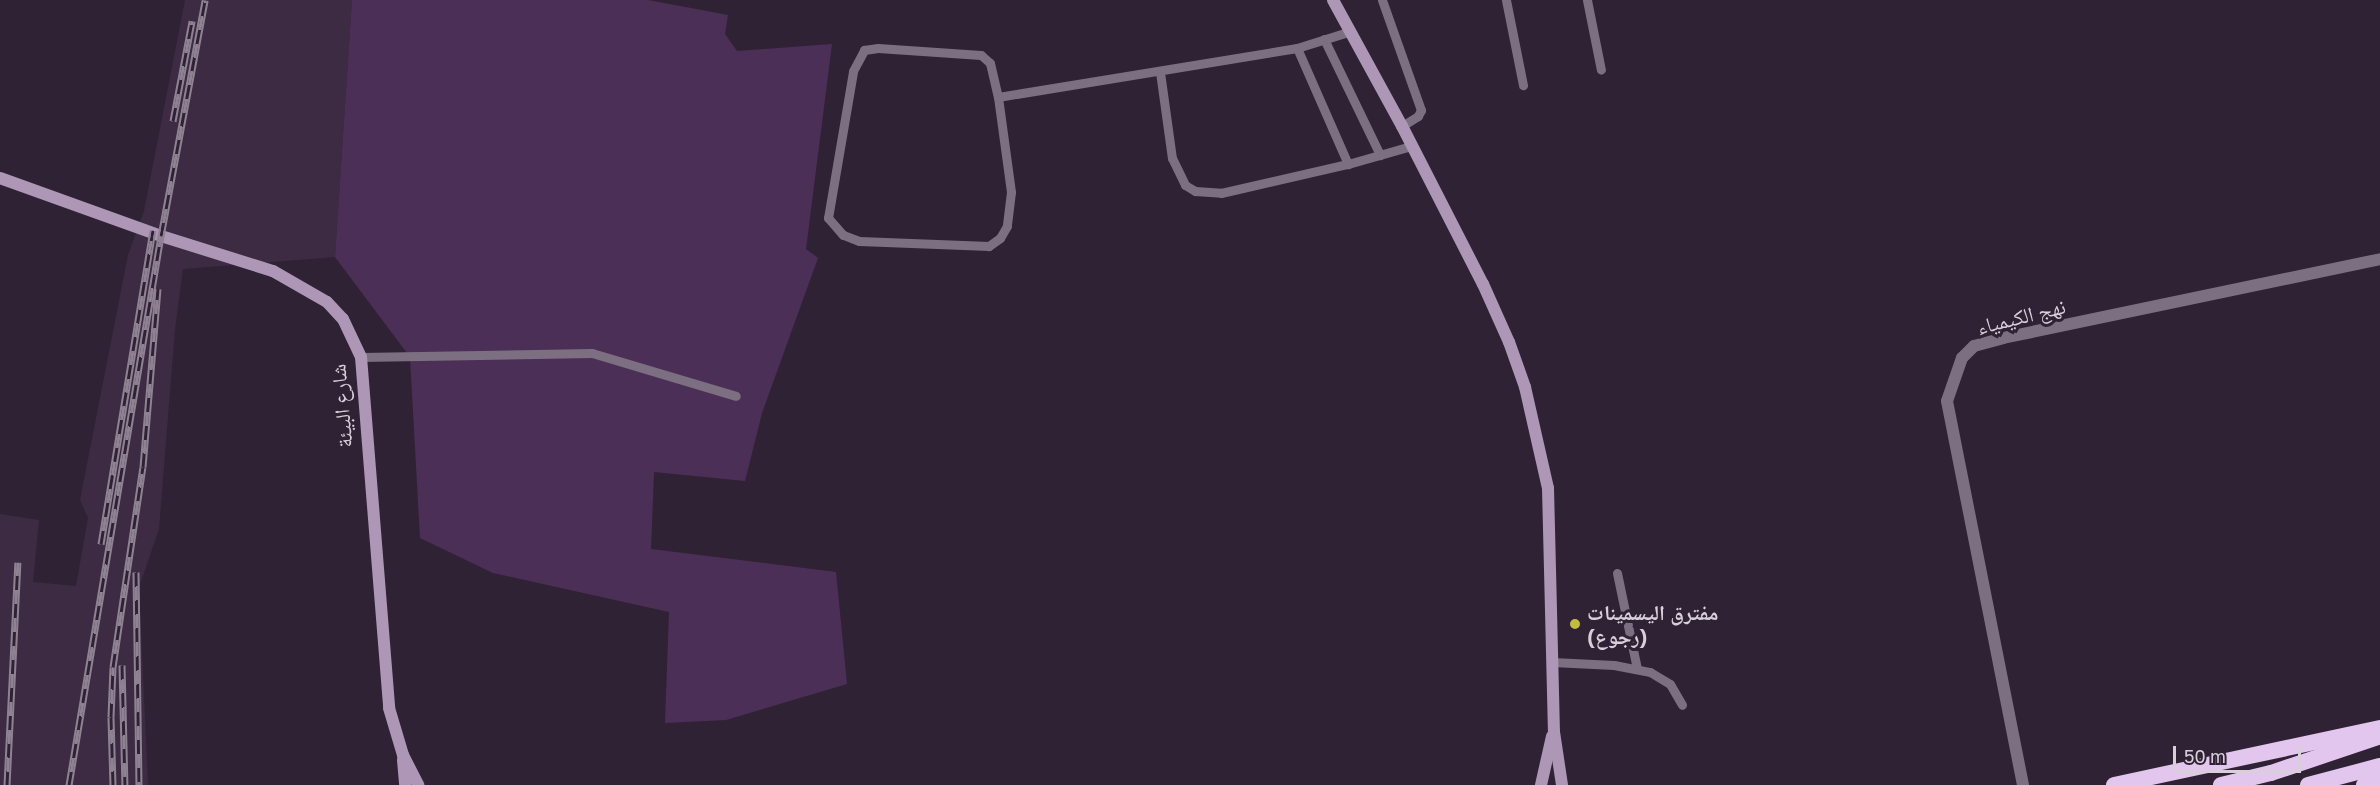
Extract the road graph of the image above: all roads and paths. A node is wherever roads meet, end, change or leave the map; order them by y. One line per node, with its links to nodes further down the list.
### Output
1 (1382, 0): 12 (lane)
2 (1506, 0): 10 (lane)
3 (1587, 0): 8 (lane)
4 (1337, 1): 5 (main road)
5 (1348, 32): 6 (lane); 12 (main road)
6 (1324, 39): 7 (lane); 14 (lane)
7 (1297, 48): 9 (lane); 15 (lane)
8 (1601, 70)
9 (1160, 72): 11 (lane); 15 (lane)
10 (1523, 85)
11 (998, 97): 11 (lane)
12 (1402, 126): 13 (main road)
13 (1411, 146): 14 (lane); 21 (main road)
14 (1380, 155): 15 (lane)
15 (1348, 164)
16 (0, 178): 18 (main road, شارع البيئة)
17 (2380, 259): 34 (street, نهج الكيمياء)
18 (361, 357): 19 (lane); 27 (main road, شارع البيئة)
19 (736, 396)
20 (1617, 573): 22 (lane)
21 (1552, 662): 22 (lane); 25 (main road)
22 (1637, 669): 23 (lane)
23 (1682, 705)
24 (2380, 728): 35 (highway)
25 (1554, 732): 32 (main road); 33 (main road)
26 (2380, 736): 36 (highway)
27 (403, 756): 30 (main road); 31 (main road)
28 (2380, 766): 37 (highway)
29 (2380, 779): 38 (highway)
30 (405, 785)
31 (418, 785)
32 (1541, 785)
33 (1562, 785)
34 (2023, 785)
35 (2114, 785)
36 (2221, 785)
37 (2308, 785)
38 (2364, 785)

